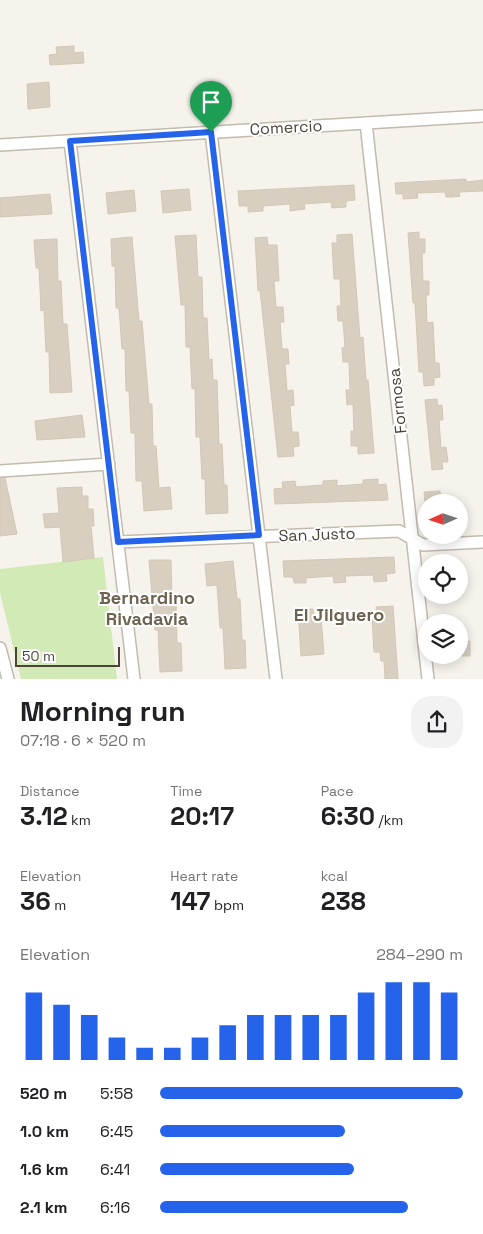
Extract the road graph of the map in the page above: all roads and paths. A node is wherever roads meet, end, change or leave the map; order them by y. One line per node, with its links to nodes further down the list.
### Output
1 (483, 116): 2 (street, Comercio)
2 (366, 123): 3 (street, Comercio); 9 (street, Formosa)
3 (211, 132): 4 (street, Comercio); 8 (street)
4 (70, 141): 5 (street, Comercio); 6 (street)
5 (0, 145)
6 (109, 464): 7 (street); 10 (street)
7 (0, 471)
8 (259, 535): 9 (street, San Justo); 10 (street, San Justo); 15 (street)
9 (413, 539): 11 (street, San Justo); 16 (street, Formosa)
10 (118, 542): 14 (street)
11 (483, 542)
12 (0, 648): 13 (street)
13 (8, 679)
14 (134, 679)
15 (276, 679)
16 (428, 679)

